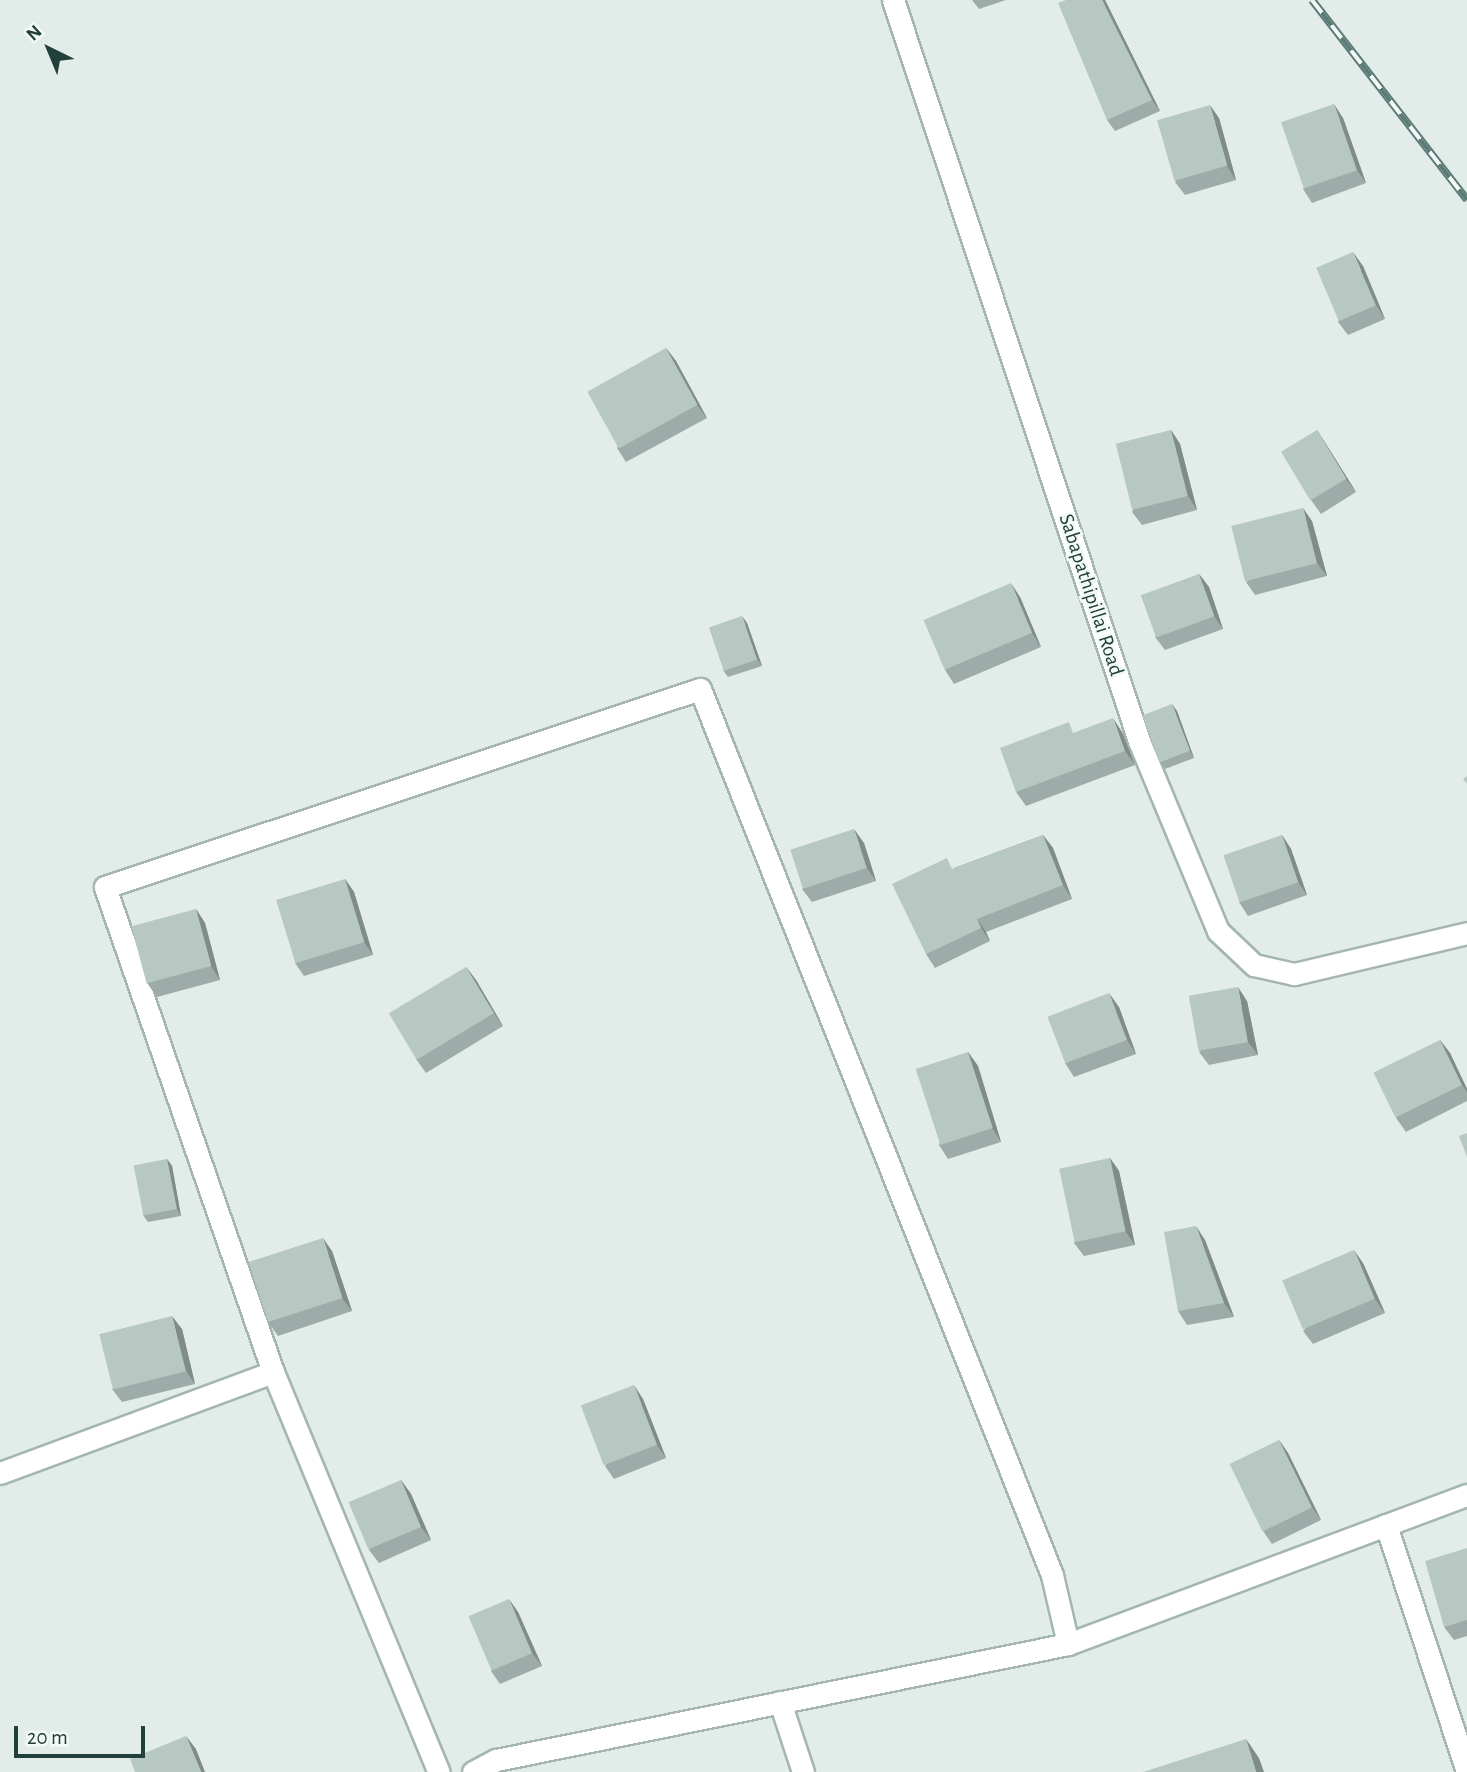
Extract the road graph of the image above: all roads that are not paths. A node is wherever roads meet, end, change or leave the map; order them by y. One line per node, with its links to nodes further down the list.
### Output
1 (893, 0): 2 (street, Sabapathipillai Road)
2 (1467, 933)
3 (273, 1373): 4 (street); 7 (street); 10 (street)
4 (0, 1473)
5 (1467, 1494): 6 (street)
6 (1386, 1525): 7 (street); 9 (street)
7 (1068, 1644): 8 (street)
8 (780, 1702): 11 (street); 12 (street)
9 (1467, 1771)
10 (439, 1772)
11 (473, 1772)
12 (803, 1772)

